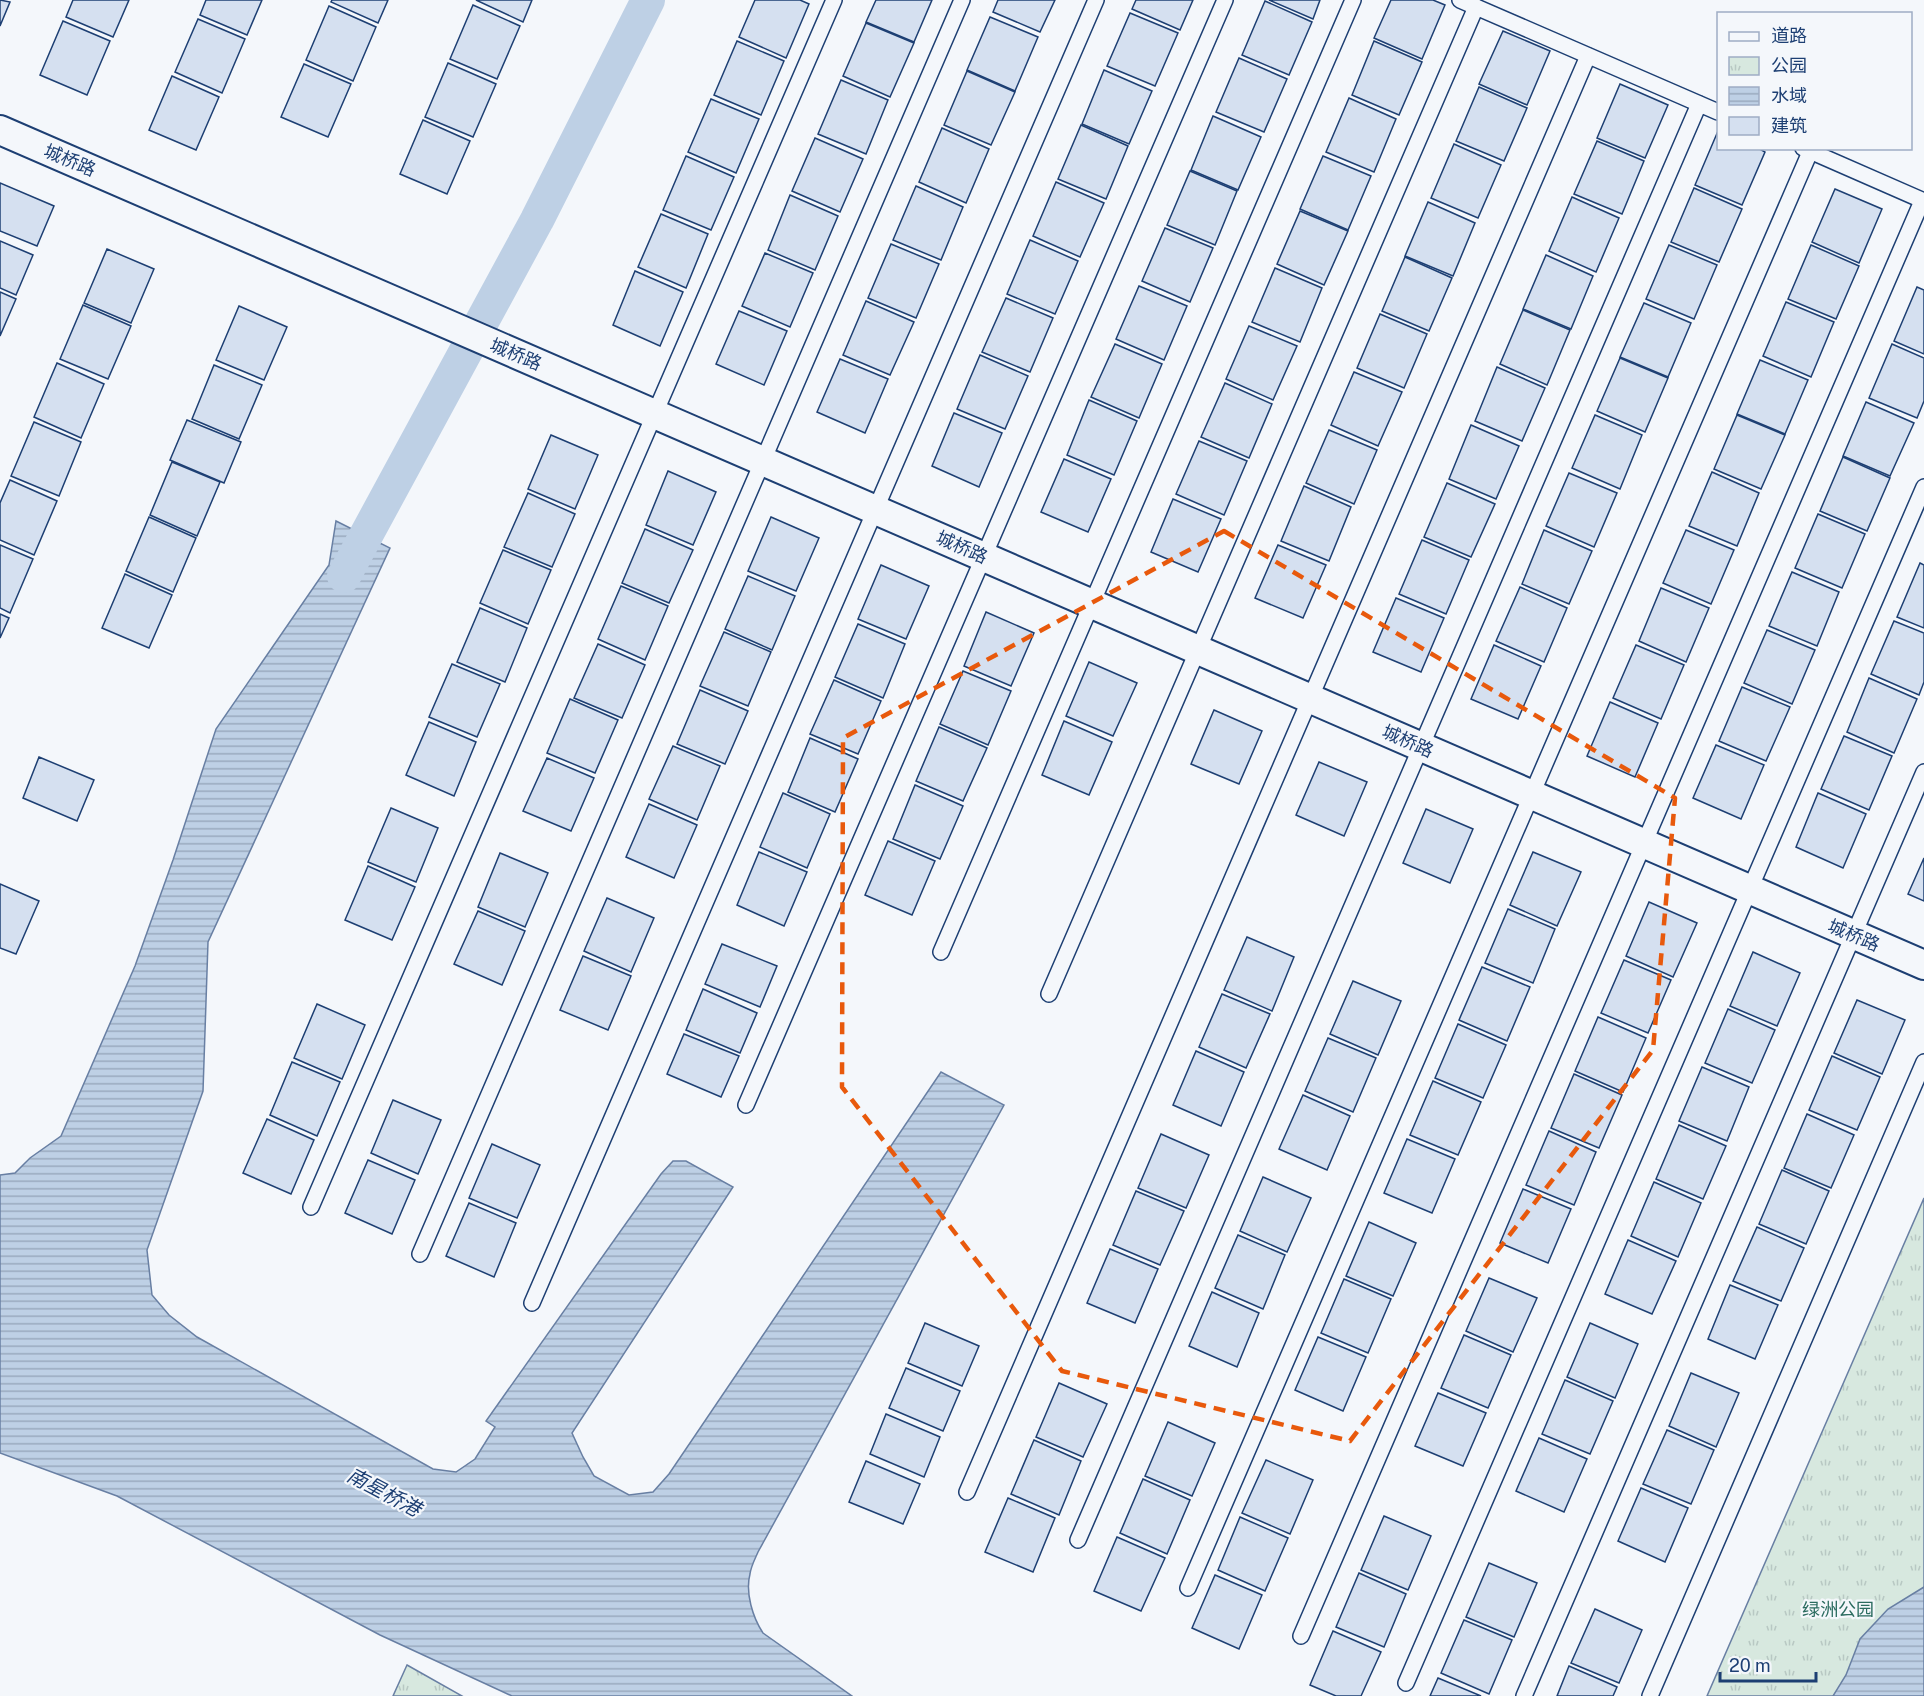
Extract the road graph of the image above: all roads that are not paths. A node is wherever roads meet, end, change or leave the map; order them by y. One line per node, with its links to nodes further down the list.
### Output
1 (834, 0): 14 (lane)
2 (962, 0): 15 (lane)
3 (1096, 0): 17 (lane)
4 (1224, 0): 18 (lane)
5 (1353, 0): 19 (lane)
6 (1460, 0): 7 (lane)
7 (1476, 7): 8 (lane); 20 (lane)
8 (1588, 56): 9 (lane); 21 (lane)
9 (1699, 104): 10 (lane); 22 (lane)
10 (1717, 111)
11 (0, 129): 14 (street, 城桥路)
12 (1806, 150): 13 (lane); 24 (lane)
13 (1923, 201): 25 (lane)
14 (655, 414): 15 (street, 城桥路); 33 (lane)
15 (763, 461): 17 (street, 城桥路); 34 (lane)
16 (1924, 487): 26 (lane)
17 (876, 510): 18 (street, 城桥路); 35 (lane)
18 (984, 557): 19 (street, 城桥路); 32 (lane)
19 (1092, 604): 20 (street, 城桥路); 28 (lane)
20 (1198, 650): 21 (street, 城桥路); 30 (lane)
21 (1311, 699): 22 (street, 城桥路); 36 (lane)
22 (1421, 747): 24 (street, 城桥路); 37 (lane)
23 (1924, 772): 27 (lane)
24 (1531, 795): 25 (street, 城桥路); 38 (lane)
25 (1644, 843): 26 (street, 城桥路); 39 (lane)
26 (1750, 890): 27 (street, 城桥路); 40 (lane)
27 (1854, 935): 29 (street, 城桥路); 41 (lane)
28 (941, 952)
29 (1924, 965)
30 (1049, 994)
31 (1924, 1062): 42 (lane)
32 (746, 1105)
33 (311, 1207)
34 (420, 1254)
35 (532, 1303)
36 (967, 1492)
37 (1078, 1540)
38 (1188, 1588)
39 (1301, 1636)
40 (1406, 1683)
41 (1524, 1696)
42 (1650, 1696)

